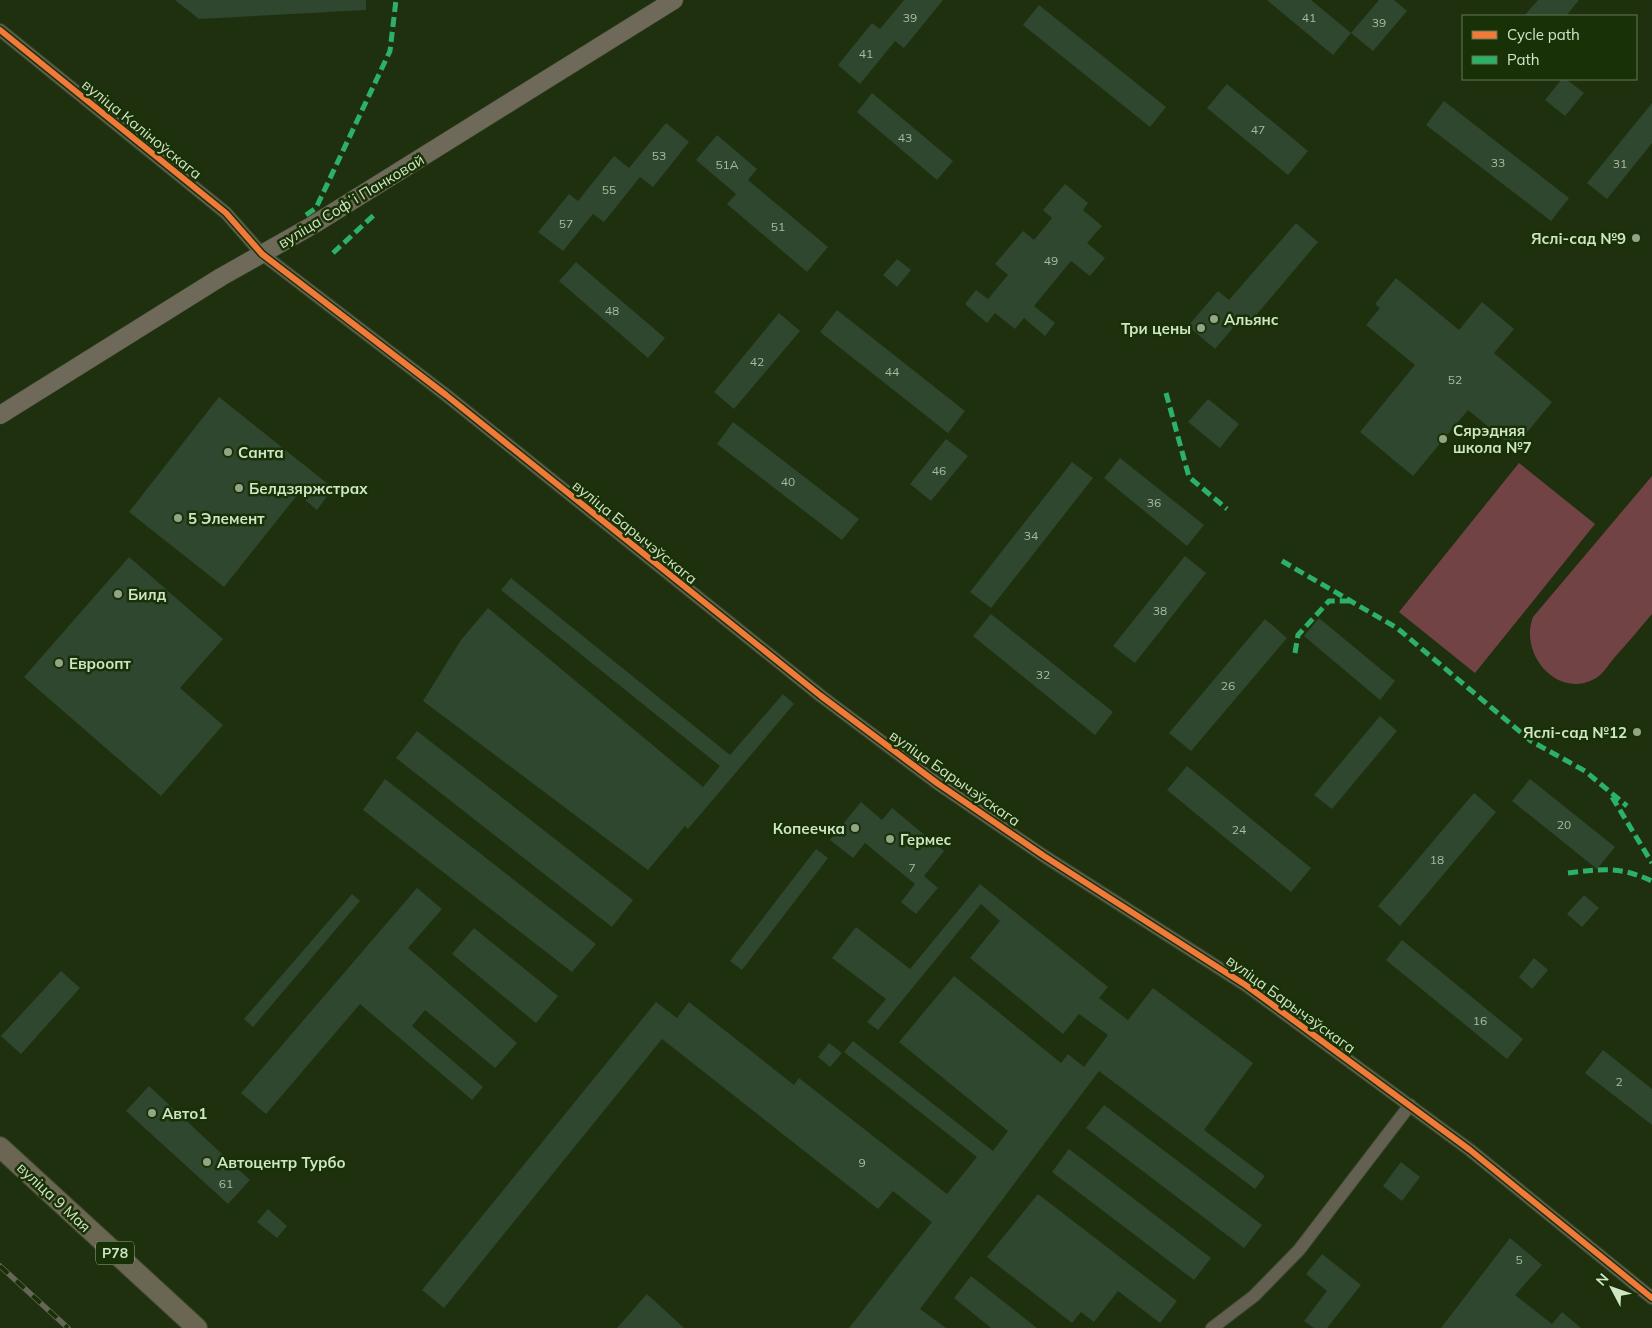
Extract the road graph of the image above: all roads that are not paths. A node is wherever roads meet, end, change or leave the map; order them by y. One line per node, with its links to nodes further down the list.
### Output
1 (674, 0): 3 (main road, вуліца Софʼі Панковай)
2 (0, 30): 3 (street, вуліца Каліноўскага)
3 (262, 254): 4 (main road, вуліца Софʼі Панковай); 5 (street, вуліца Барычэўскага)
4 (0, 415)
5 (1410, 1106): 7 (street, вуліца Барычэўскага); 9 (street)
6 (0, 1147): 8 (main road, вуліца 9 Мая / Р78)
7 (1652, 1298)
8 (197, 1328)
9 (1212, 1328)

